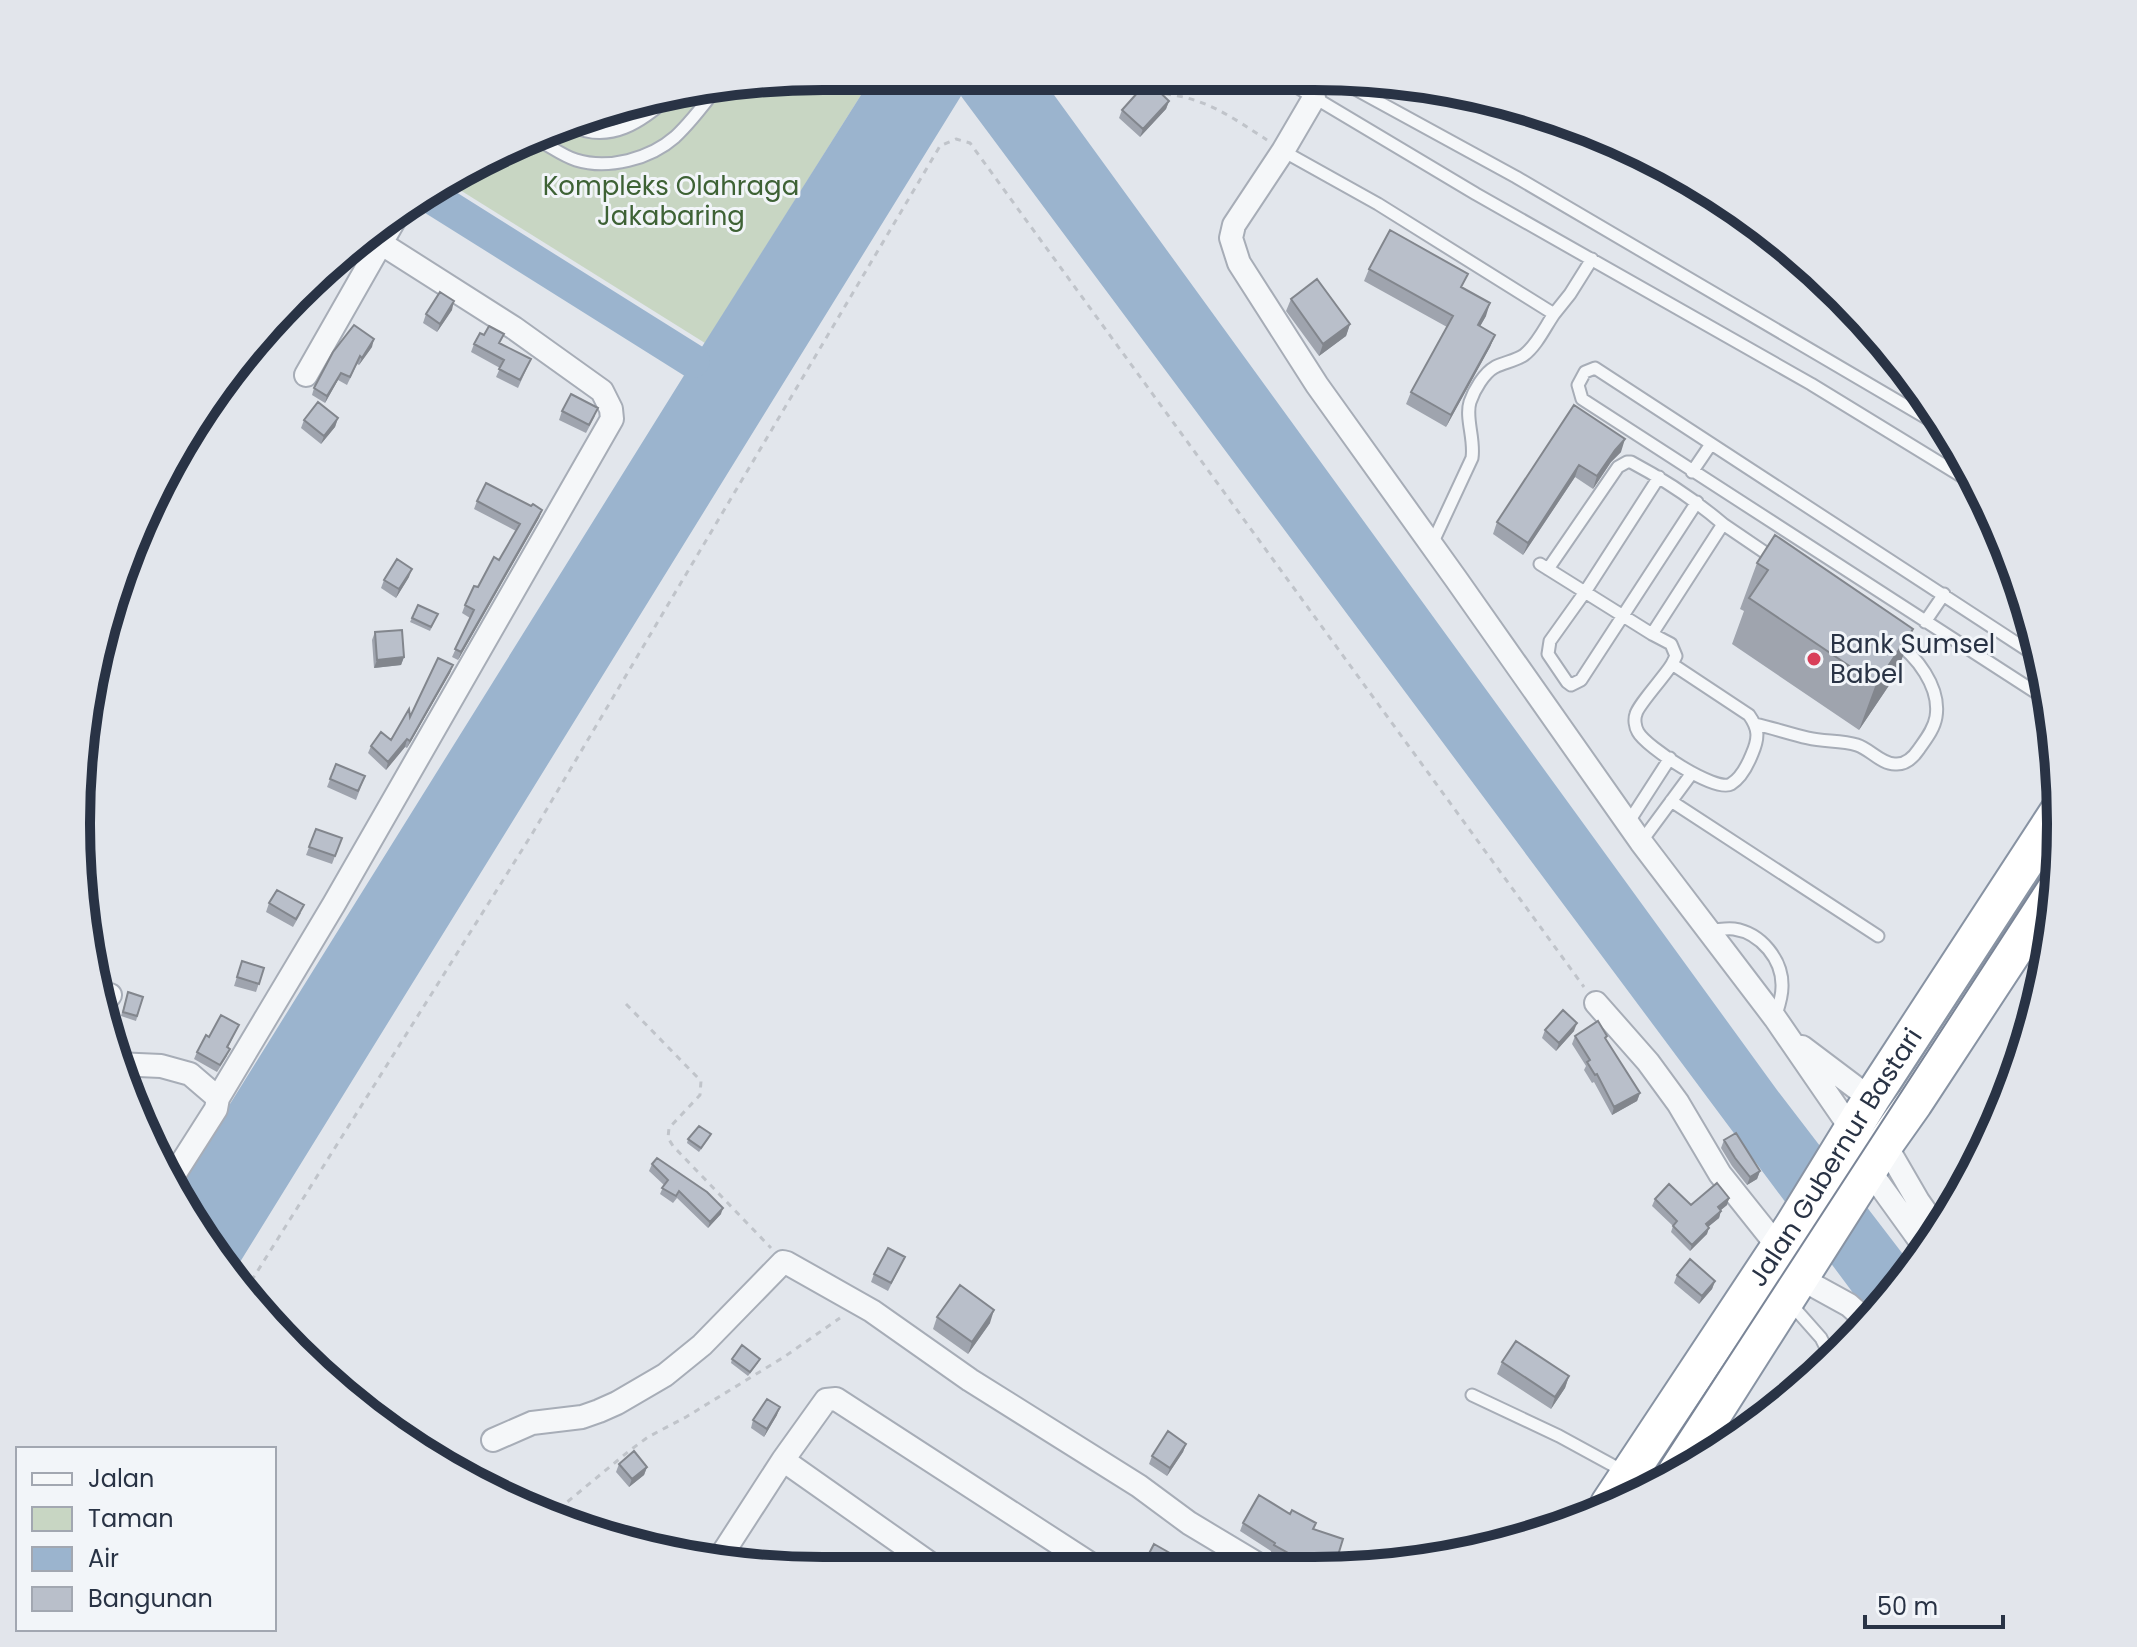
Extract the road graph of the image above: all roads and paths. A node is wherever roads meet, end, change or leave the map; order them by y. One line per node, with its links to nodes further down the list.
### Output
1 (1301, 90): 4 (lane)
2 (1361, 92): 15 (lane)
3 (1165, 94): 9 (path)
4 (1314, 98): 9 (street); 12 (lane)
5 (707, 100): 8 (lane)
6 (655, 110): 7 (lane)
7 (583, 131)
8 (547, 145)
9 (1283, 151): 13 (lane); 22 (street)
10 (378, 241): 46 (street)
11 (373, 245): 14 (street)
12 (1592, 259): 13 (lane); 18 (lane)
13 (1554, 314): 22 (lane)
14 (306, 375)
15 (1923, 416)
16 (1711, 444): 17 (lane); 17 (lane); 25 (lane)
17 (1692, 472): 27 (lane)
18 (1958, 474)
19 (1659, 477): 20 (lane); 24 (lane); 24 (lane)
20 (1697, 502): 21 (lane); 26 (lane)
21 (1723, 524): 23 (lane); 29 (lane)
22 (1432, 545): 38 (street)
23 (1788, 568)
24 (1585, 592): 26 (lane); 26 (lane)
25 (1944, 594): 27 (lane); 30 (lane)
26 (1623, 616): 29 (lane)
27 (1925, 622): 32 (lane)
28 (1878, 630): 33 (lane)
29 (1652, 634): 31 (lane)
30 (2025, 649)
31 (1672, 664): 33 (lane); 34 (lane)
32 (2035, 692)
33 (1755, 724): 35 (lane)
34 (1670, 758): 35 (lane); 38 (lane)
35 (1692, 773): 36 (lane)
36 (1671, 801): 38 (lane); 41 (lane)
37 (2047, 829): 47 (highway, Jalan Gubernur Bastari)
38 (1634, 832): 40 (street)
39 (2042, 908): 48 (highway, Jalan Gubernur Bastari)
40 (1709, 930): 44 (street); 44 (lane)
41 (1878, 936)
42 (1596, 1003): 51 (street); 55 (path)
43 (626, 1004): 53 (path)
44 (1780, 1026): 47 (street); 48 (street)
45 (131, 1065): 46 (street)
46 (218, 1098): 49 (street)
47 (1871, 1099): 48 (highway, Jalan Gubernur Bastari)
48 (1865, 1158): 50 (street); 51 (highway, Jalan Gubernur Bastari); 52 (street); 54 (highway, Jalan Gubernur Bastari)
49 (177, 1170)
50 (1931, 1219)
51 (1786, 1237): 63 (highway, Jalan Gubernur Bastari)
52 (1918, 1238)
53 (777, 1253)
54 (1801, 1278): 57 (street); 58 (lane); 61 (highway, Jalan Gubernur Bastari)
55 (251, 1281)
56 (859, 1303): 60 (street); 64 (path); 68 (street)
57 (1859, 1314)
58 (1826, 1348)
59 (1472, 1395): 63 (lane)
60 (493, 1440)
61 (1688, 1454)
62 (783, 1460): 65 (street); 66 (street); 67 (street)
63 (1619, 1489)
64 (560, 1508)
65 (724, 1550)
66 (921, 1557)
67 (1080, 1557)
68 (1246, 1557)

